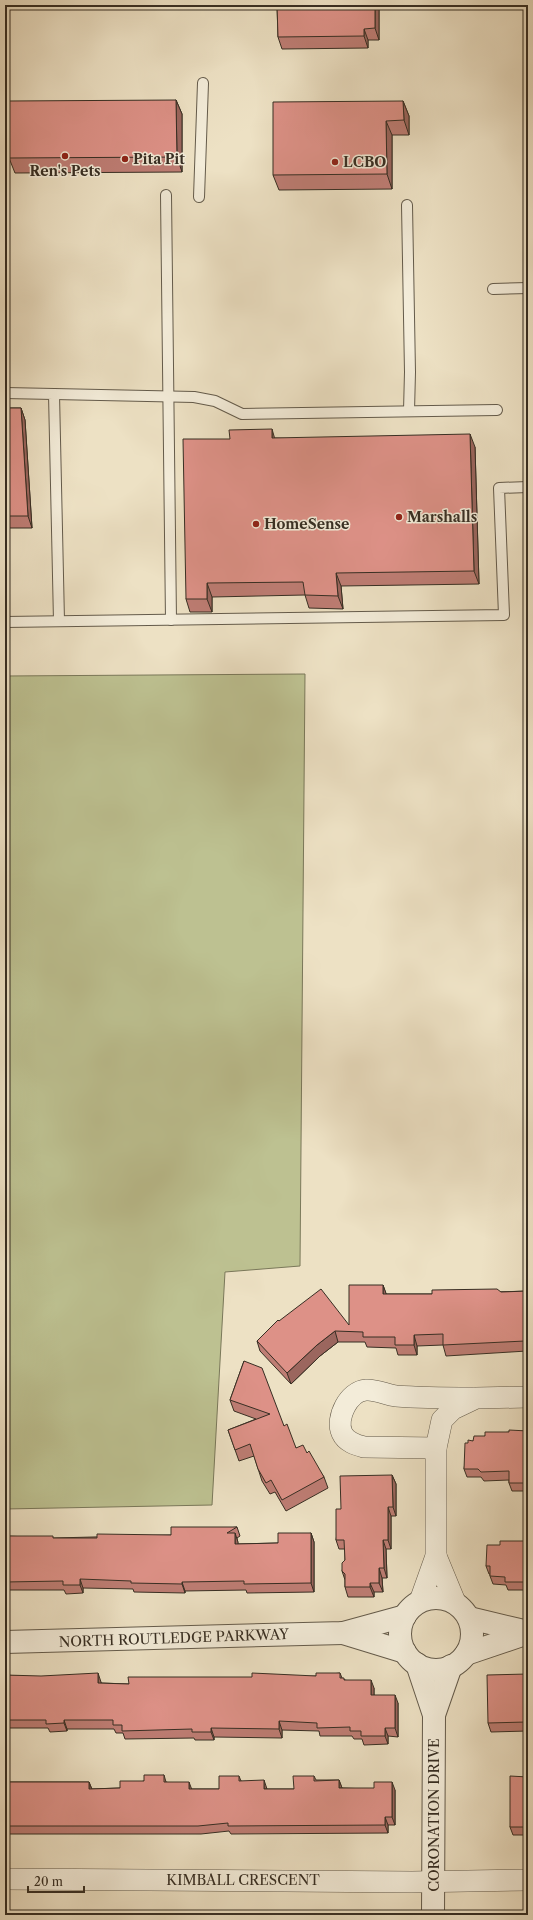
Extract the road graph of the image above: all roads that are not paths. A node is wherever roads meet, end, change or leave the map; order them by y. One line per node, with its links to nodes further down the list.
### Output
1 (203, 83): 3 (lane)
2 (166, 195): 9 (lane)
3 (199, 197)
4 (407, 205): 11 (lane)
5 (528, 288): 6 (lane)
6 (494, 289)
7 (5, 393): 8 (lane)
8 (54, 394): 9 (lane); 14 (lane)
9 (169, 396): 11 (lane); 13 (lane)
10 (497, 410): 11 (lane)
11 (409, 411)
12 (528, 487): 13 (lane)
13 (171, 620): 14 (lane)
14 (59, 621): 15 (lane)
15 (5, 622)
16 (528, 1397): 17 (street)
17 (476, 1398): 18 (street); 18 (street)
18 (436, 1448): 19 (street)
19 (436, 1556): 20 (street); 21 (street)
20 (412, 1608): 21 (street); 23 (street, NORTH ROUTLEDGE PARKWAY); 25 (street)
21 (462, 1610): 22 (street); 26 (street)
22 (528, 1632): 26 (street)
23 (343, 1633): 24 (street, NORTH ROUTLEDGE PARKWAY); 25 (street, NORTH ROUTLEDGE PARKWAY)
24 (5, 1642)
25 (411, 1658): 26 (street); 27 (street, CORONATION DRIVE)
26 (459, 1660): 27 (street, CORONATION DRIVE)
27 (434, 1715): 30 (street, CORONATION DRIVE)
28 (5, 1879): 30 (street, KIMBALL CRESCENT)
29 (528, 1880): 30 (street, KIMBALL CRESCENT)
30 (434, 1881): 31 (street, CORONATION DRIVE)
31 (434, 1915)

